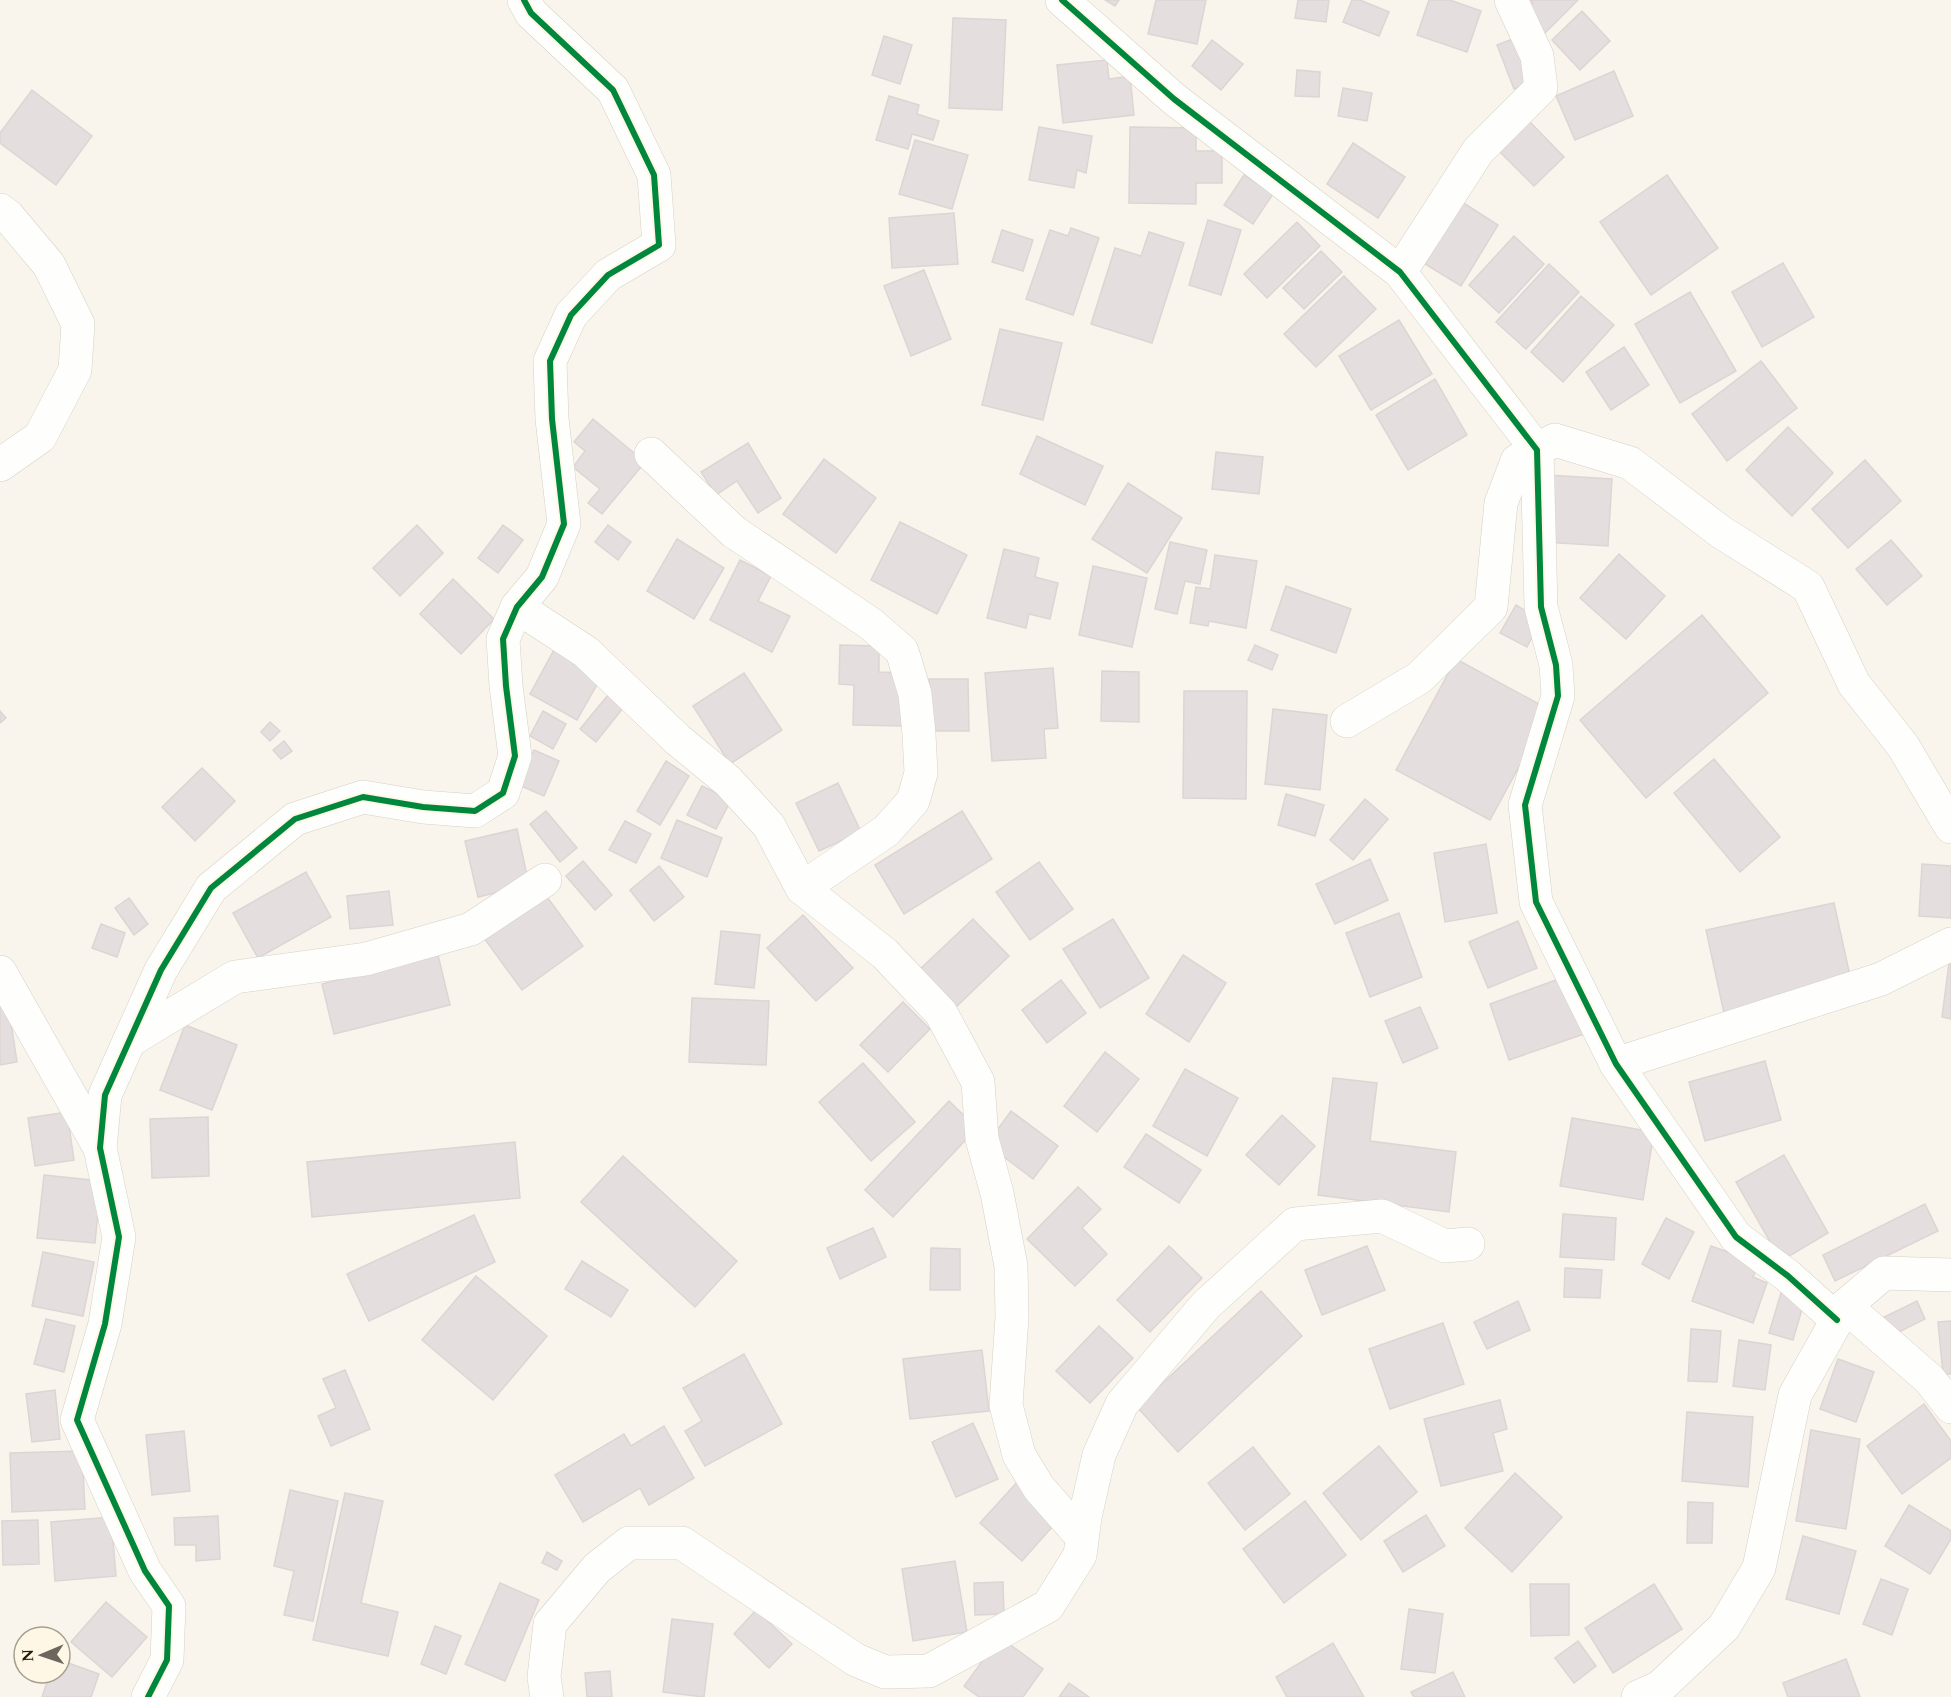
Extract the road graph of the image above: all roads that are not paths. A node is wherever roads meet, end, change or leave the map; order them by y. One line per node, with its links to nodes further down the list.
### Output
1 (524, 0): 9 (street)
2 (1062, 0): 5 (street)
3 (1511, 0): 5 (street)
4 (0, 210): 8 (street)
5 (1401, 272): 6 (street)
6 (1537, 450): 10 (street); 11 (street); 17 (street)
7 (651, 454): 13 (street)
8 (0, 465)
9 (517, 607): 13 (street); 16 (street)
10 (1347, 721)
11 (1951, 827)
12 (545, 880): 16 (street)
13 (802, 888): 23 (street)
14 (1951, 944): 17 (street)
15 (0, 972): 18 (street)
16 (129, 1041): 18 (street)
17 (1616, 1064): 21 (street)
18 (100, 1148): 25 (street)
19 (1468, 1244): 23 (street)
20 (1951, 1275): 21 (street)
21 (1841, 1313): 22 (street); 24 (street)
22 (1951, 1407)
23 (1082, 1537): 26 (street)
24 (1653, 1694)
25 (148, 1697)
26 (547, 1697)

